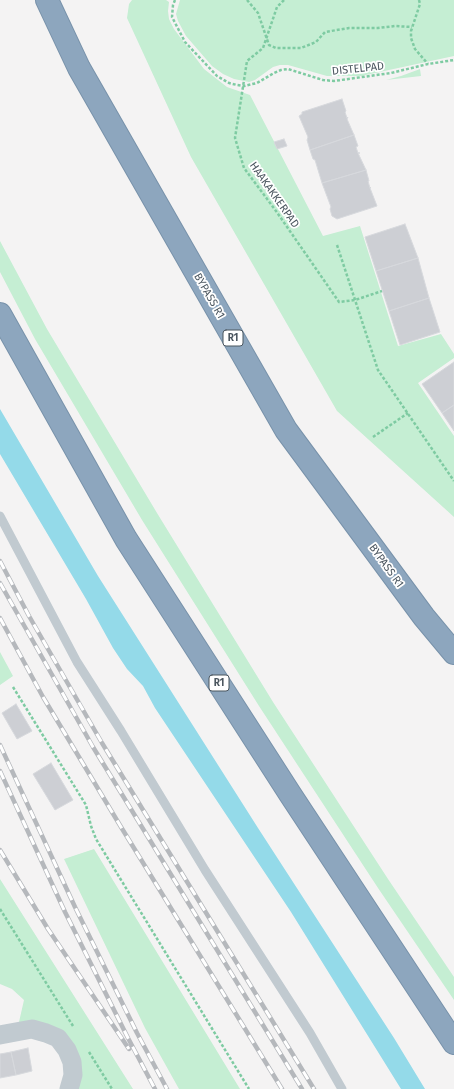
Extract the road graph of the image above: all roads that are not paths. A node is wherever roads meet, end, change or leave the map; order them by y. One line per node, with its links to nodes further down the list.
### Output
1 (47, 0): 4 (highway, BYPASS R1 / R1)
2 (0, 314): 6 (highway, R1)
3 (0, 516): 8 (lane)
4 (454, 653)
5 (0, 1035): 7 (street)
6 (454, 1043)
7 (69, 1089)
8 (342, 1089)

